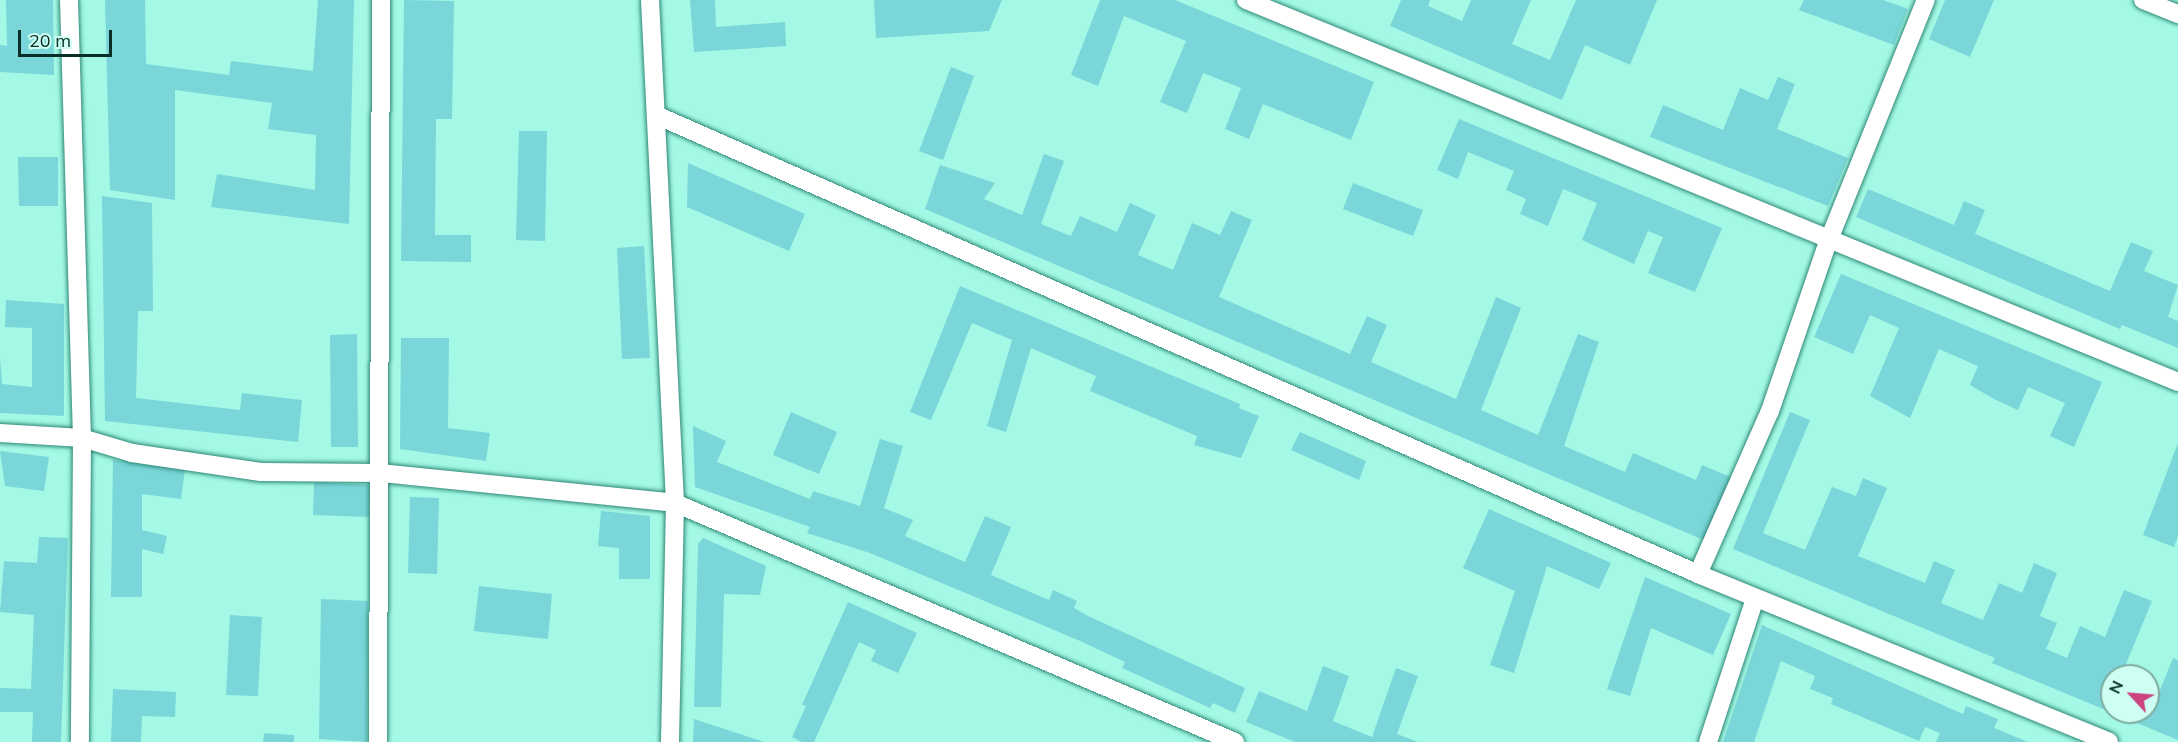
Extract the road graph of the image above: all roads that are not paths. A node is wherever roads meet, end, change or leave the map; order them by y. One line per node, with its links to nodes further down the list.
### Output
1 (69, 0): 12 (lane)
2 (381, 0): 13 (lane)
3 (650, 0): 8 (lane)
4 (1246, 0): 9 (lane)
5 (1926, 0): 9 (lane)
6 (2143, 0): 7 (lane)
7 (2178, 14)
8 (656, 115): 14 (lane); 15 (lane)
9 (1828, 242): 10 (lane); 15 (lane)
10 (2178, 382)
11 (0, 433): 12 (lane)
12 (82, 438): 13 (lane); 17 (lane)
13 (381, 473): 14 (lane); 18 (lane)
14 (675, 503): 19 (lane); 20 (lane)
15 (1698, 574): 16 (lane)
16 (1755, 598): 21 (lane); 22 (lane)
17 (80, 742)
18 (378, 742)
19 (670, 742)
20 (1235, 742)
21 (1708, 742)
22 (2109, 742)

